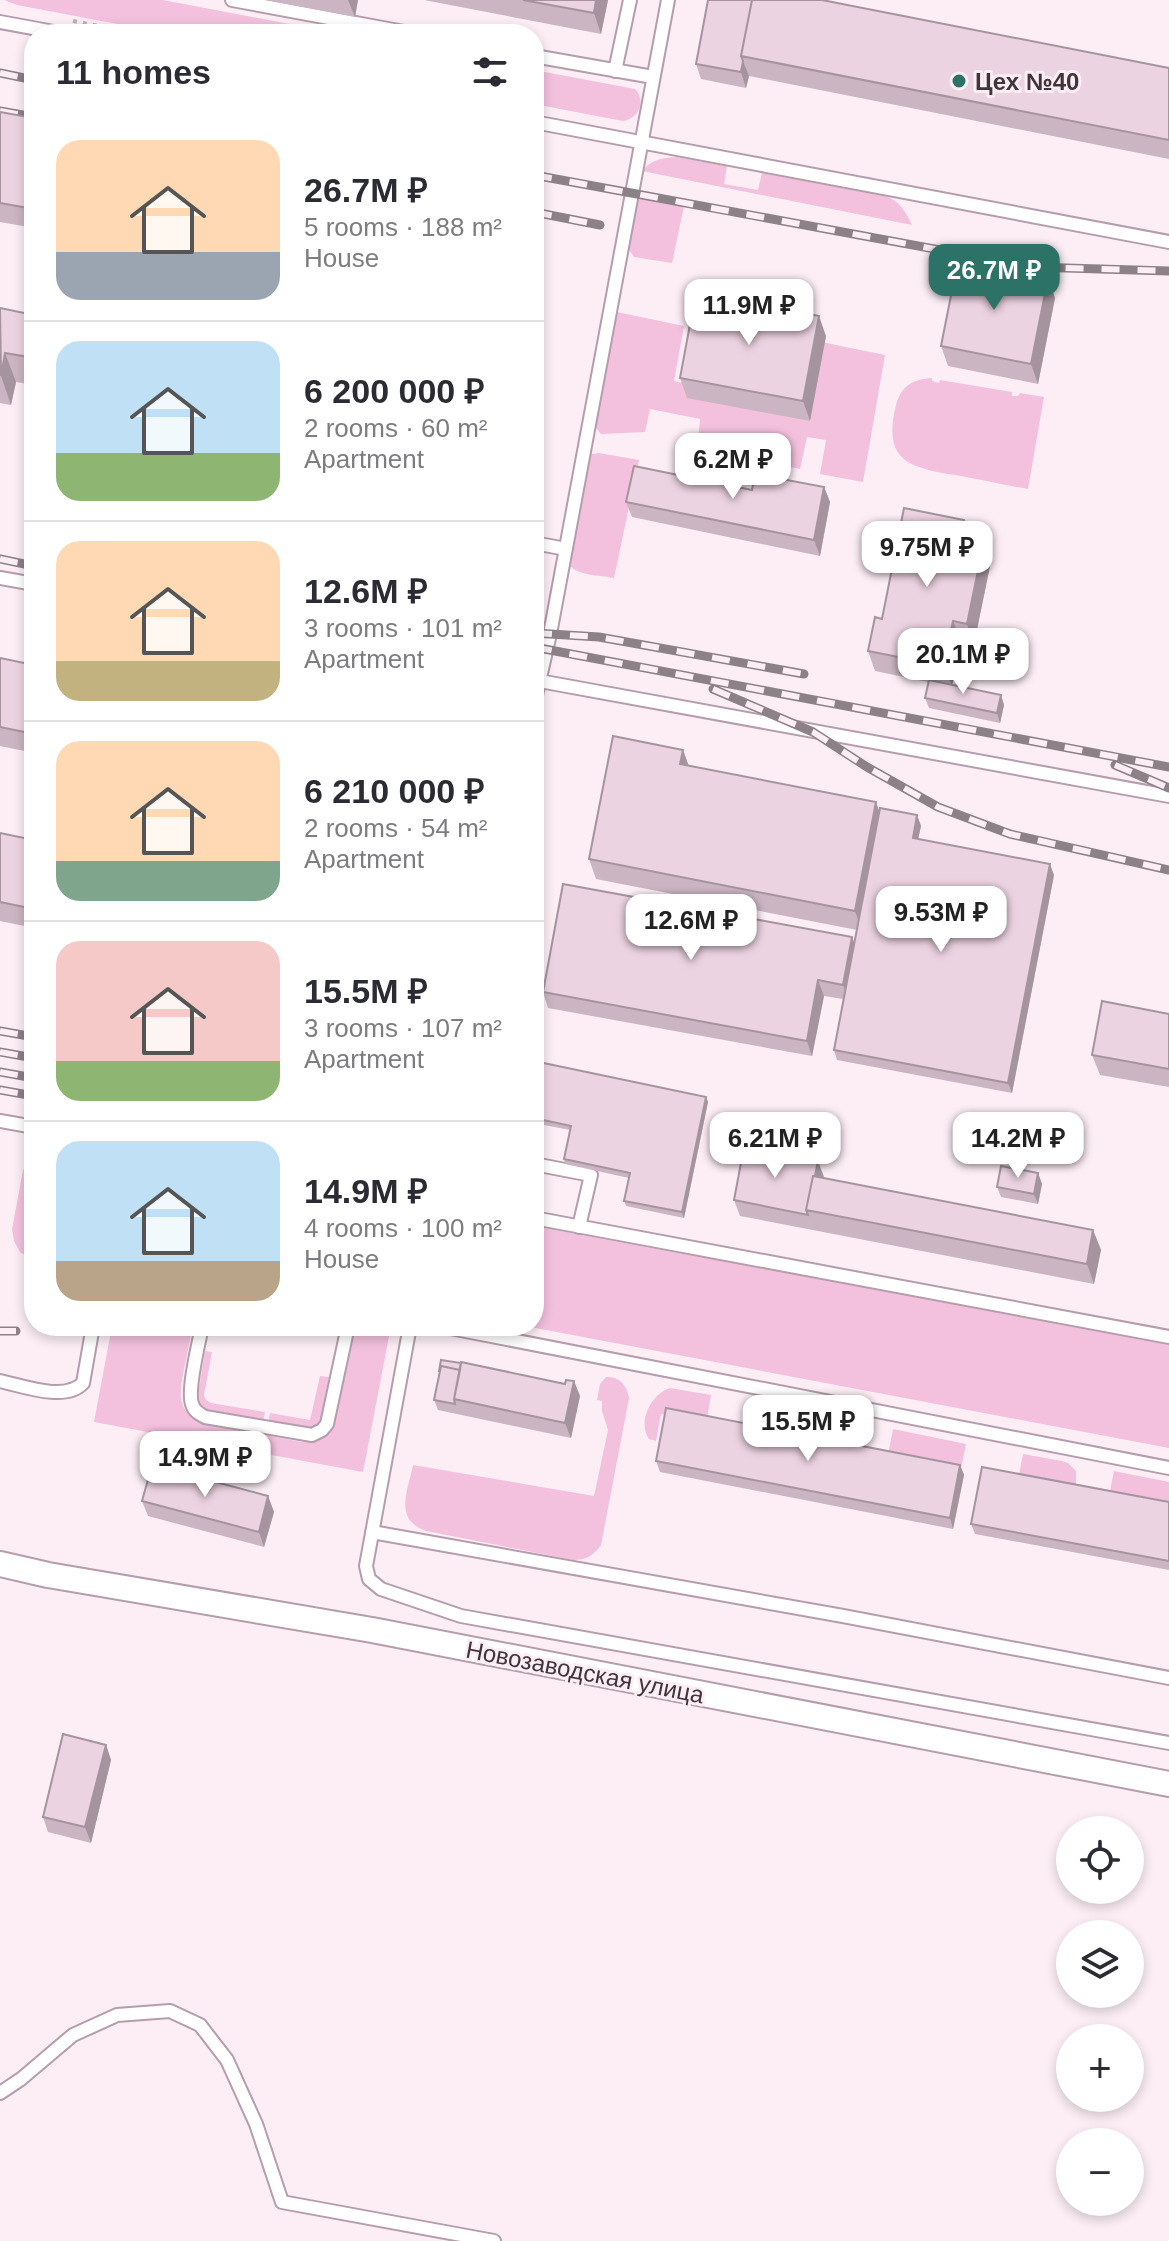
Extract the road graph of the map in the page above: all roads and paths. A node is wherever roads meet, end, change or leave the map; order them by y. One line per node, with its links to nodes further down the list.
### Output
1 (232, 0): 5 (lane)
2 (630, 0): 8 (lane)
3 (668, 0): 9 (lane)
4 (0, 22): 6 (lane)
5 (361, 24)
6 (24, 26)
7 (544, 58): 8 (lane)
8 (615, 71): 9 (lane)
9 (653, 77): 11 (lane)
10 (544, 124): 11 (lane)
11 (641, 142): 12 (lane); 14 (lane)
12 (1169, 242)
13 (544, 545): 14 (lane)
14 (566, 549): 17 (lane)
15 (0, 578): 16 (lane)
16 (24, 582)
17 (544, 654)
18 (544, 682): 19 (lane)
19 (1169, 796)
20 (0, 1121): 21 (lane)
21 (24, 1125)
22 (544, 1166): 24 (lane)
23 (544, 1220): 24 (lane)
24 (579, 1227): 30 (lane)
25 (91, 1336): 31 (lane)
26 (200, 1336): 27 (lane)
27 (346, 1336)
28 (408, 1336): 33 (lane)
29 (491, 1336): 32 (lane)
30 (1169, 1337)
31 (0, 1381)
32 (1169, 1468)
33 (372, 1532): 35 (lane); 36 (lane)
34 (0, 1564): 37 (street, Новозаводская улица)
35 (1169, 1678)
36 (1169, 1743)
37 (1169, 1784)
38 (0, 2093): 39 (lane)
39 (494, 2241)

